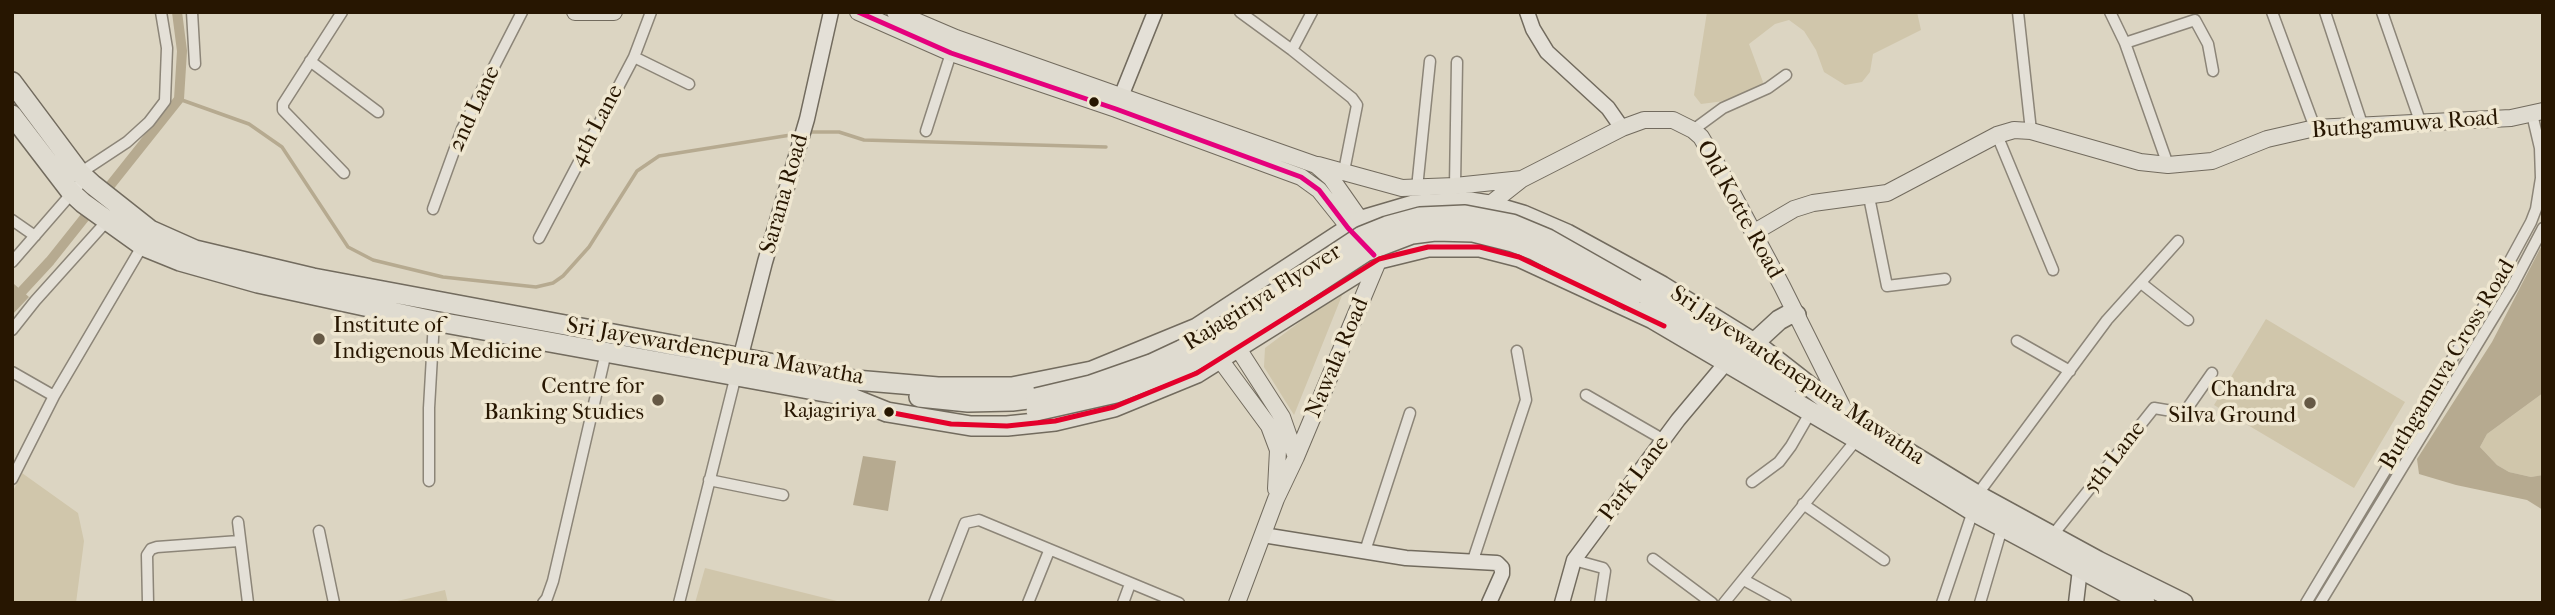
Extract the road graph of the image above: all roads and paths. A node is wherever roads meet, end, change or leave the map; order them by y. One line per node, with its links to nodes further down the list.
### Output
1 (161, 12): 51 (street)
2 (192, 12): 27 (street)
3 (342, 12): 24 (street)
4 (522, 12): 55 (street, 2nd Lane)
5 (575, 12): 6 (main road)
6 (614, 12)
7 (651, 12): 23 (street, 4th Lane)
8 (831, 12): 87 (street, Sarana Road)
9 (859, 12): 21 (main road)
10 (895, 12): 21 (main road)
11 (1155, 12): 32 (street)
12 (1312, 12): 22 (street)
13 (1527, 12): 38 (street)
14 (2018, 12): 42 (street)
15 (2110, 12): 20 (street)
16 (2272, 12): 39 (street)
17 (2325, 12): 37 (street)
18 (2382, 12): 36 (street)
19 (1244, 13): 22 (street)
20 (2125, 43): 28 (street); 45 (street)
21 (954, 45): 32 (main road); 41 (street)
22 (1292, 50): 46 (street)
23 (634, 57): 31 (street); 63 (street, 4th Lane)
24 (310, 61): 33 (street); 47 (street)
25 (1430, 61): 52 (street)
26 (1457, 62): 50 (street)
27 (195, 64)
28 (2213, 71)
29 (1786, 75): 40 (street)
30 (12, 82): 51 (highway, Sri Jayewardenepura Mawatha)
31 (689, 84)
32 (1119, 103): 44 (main road, Old Kotte Road); 49 (main road)
33 (378, 112)
34 (2537, 112): 36 (main road, Buthgamuwa Road); 77 (street, Buthgamuva Cross Road)
35 (12, 115): 51 (highway, Sri Jayewardenepura Mawatha)
36 (2420, 121): 37 (main road, Buthgamuwa Road)
37 (2361, 124): 39 (main road, Buthgamuwa Road)
38 (1622, 128): 40 (main road, Old Kotte Road); 48 (main road, Old Kotte Road)
39 (2315, 128): 45 (main road, Buthgamuwa Road)
40 (1693, 130): 60 (main road, Old Kotte Road)
41 (926, 131)
42 (2031, 131): 43 (main road, Buthgamuwa Road); 45 (main road, Buthgamuwa Road)
43 (1997, 135): 53 (main road, Buthgamuwa Road); 68 (street)
44 (1314, 164): 46 (main road, Old Kotte Road); 49 (main road); 58 (main road)
45 (2168, 165)
46 (1344, 171): 52 (main road, Old Kotte Road)
47 (344, 173)
48 (1522, 179): 50 (main road, Old Kotte Road); 54 (main road, Old Kotte Road)
49 (1305, 180): 58 (main road)
50 (1455, 186): 52 (main road, Old Kotte Road)
51 (83, 187): 56 (highway, Sri Jayewardenepura Mawatha); 61 (street)
52 (1410, 188): 54 (main road)
53 (1869, 197): 60 (main road, Buthgamuwa Road); 69 (street)
54 (1479, 204): 58 (highway, Sri Jayewardenepura Mawatha); 65 (street); 79 (highway, Sri Jayewardenepura Mawatha)
55 (433, 209)
56 (112, 214): 62 (highway, Sri Jayewardenepura Mawatha); 76 (street)
57 (12, 220): 61 (street)
58 (1355, 224): 66 (main road); 72 (highway, Sri Jayewardenepura Mawatha)
59 (2543, 228): 81 (street, Buthgamuva Cross Road)
60 (1753, 233): 71 (main road, Old Kotte Road)
61 (35, 236): 67 (street)
62 (146, 238): 74 (highway, Sri Jayewardenepura Mawatha); 87 (highway, Sri Jayewardenepura Mawatha); 95 (street)
63 (539, 239)
64 (2178, 241): 70 (street)
65 (1480, 247): 66 (highway, Sri Jayewardenepura Mawatha); 86 (highway, Sri Jayewardenepura Mawatha)
66 (1379, 259): 82 (highway, Sri Jayewardenepura Mawatha); 102 (main road, Nawala Road)
67 (12, 262)
68 (2053, 270)
69 (1945, 279)
70 (2141, 283): 73 (street); 90 (street)
71 (1796, 315): 79 (highway); 80 (main road, Old Kotte Road)
72 (1216, 317): 75 (highway, Sri Jayewardenepura Mawatha); 82 (main road, Nawala Road)
73 (2189, 320)
74 (434, 321): 84 (highway, Sri Jayewardenepura Mawatha); 105 (street)
75 (1198, 328): 85 (main road, Nawala Road); 88 (highway, Sri Jayewardenepura Mawatha)
76 (12, 330)
77 (2465, 338): 81 (street); 147 (street, Buthgamuva Cross Road)
78 (2017, 341): 90 (street)
79 (1755, 343): 89 (highway, Sri Jayewardenepura Mawatha)
80 (1812, 345): 89 (main road); 99 (main road, Old Kotte Road)
81 (2477, 345): 148 (street, Buthgamuva Cross Road)
82 (1239, 349): 85 (highway, Sri Jayewardenepura Mawatha); 102 (main road, Nawala Road)
83 (1517, 351): 122 (street)
84 (606, 352): 87 (highway, Sri Jayewardenepura Mawatha); 129 (street)
85 (1220, 360): 96 (highway, Sri Jayewardenepura Mawatha); 108 (main road, Nawala Road)
86 (1725, 364): 98 (highway, Sri Jayewardenepura Mawatha); 101 (street, Park Lane)
87 (738, 367): 93 (highway, Sri Jayewardenepura Mawatha); 104 (street)
88 (1101, 368): 93 (highway, Sri Jayewardenepura Mawatha); 96 (highway)
89 (1791, 369): 99 (highway, Sri Jayewardenepura Mawatha)
90 (2070, 371): 109 (street)
91 (12, 372): 95 (street)
92 (2211, 373): 115 (street, 5th Lane)
93 (845, 388): 96 (highway, Sri Jayewardenepura Mawatha); 99 (highway, Rajagiriya Flyover, bridge); 100 (highway, Rajagiriya Flyover, bridge)
94 (1586, 395): 101 (street)
95 (54, 396): 103 (street)
96 (1114, 407)
97 (1410, 412): 118 (street)
98 (1810, 412): 100 (highway, Sri Jayewardenepura Mawatha); 106 (street)
99 (1845, 414): 109 (highway, Sri Jayewardenepura Mawatha)
100 (1857, 439): 109 (highway, Sri Jayewardenepura Mawatha); 110 (street)
101 (1664, 440): 120 (street, Park Lane)
102 (1296, 457): 108 (main road, Nawala Road)
103 (12, 478)
104 (709, 480): 107 (street); 130 (street)
105 (429, 481)
106 (1752, 482)
107 (783, 495)
108 (1276, 499): 114 (main road, Nawala Road)
109 (1975, 503): 112 (highway, Sri Jayewardenepura Mawatha); 115 (highway, Sri Jayewardenepura Mawatha); 142 (street)
110 (1803, 504): 121 (street); 124 (street)
111 (238, 522): 116 (street)
112 (2003, 528): 123 (highway, Sri Jayewardenepura Mawatha); 143 (street)
113 (319, 530): 128 (street)
114 (1263, 536): 118 (street); 135 (main road, Nawala Road)
115 (2052, 537): 146 (highway, Sri Jayewardenepura Mawatha)
116 (239, 541): 126 (street); 127 (street)
117 (1049, 551): 125 (street); 131 (street); 132 (street)
118 (1365, 551): 122 (street)
119 (1653, 558): 139 (street)
120 (1574, 560): 137 (street, Park Lane); 138 (street)
121 (1884, 560)
122 (1472, 563): 136 (street)
123 (2080, 569): 144 (street); 145 (highway, Sri Jayewardenepura Mawatha)
124 (1744, 580): 140 (street); 141 (street)
125 (1130, 584): 133 (street); 134 (street)
126 (148, 603)
127 (248, 603)
128 (334, 603)
129 (543, 603)
130 (679, 603)
131 (934, 603)
132 (1028, 603)
133 (1123, 603)
134 (1179, 603)
135 (1237, 603)
136 (1489, 603)
137 (1562, 603)
138 (1600, 603)
139 (1712, 603)
140 (1724, 603)
141 (1786, 603)
142 (1942, 603)
143 (1980, 603)
144 (2076, 603)
145 (2145, 603)
146 (2183, 603)
147 (2306, 603)
148 (2320, 603)

